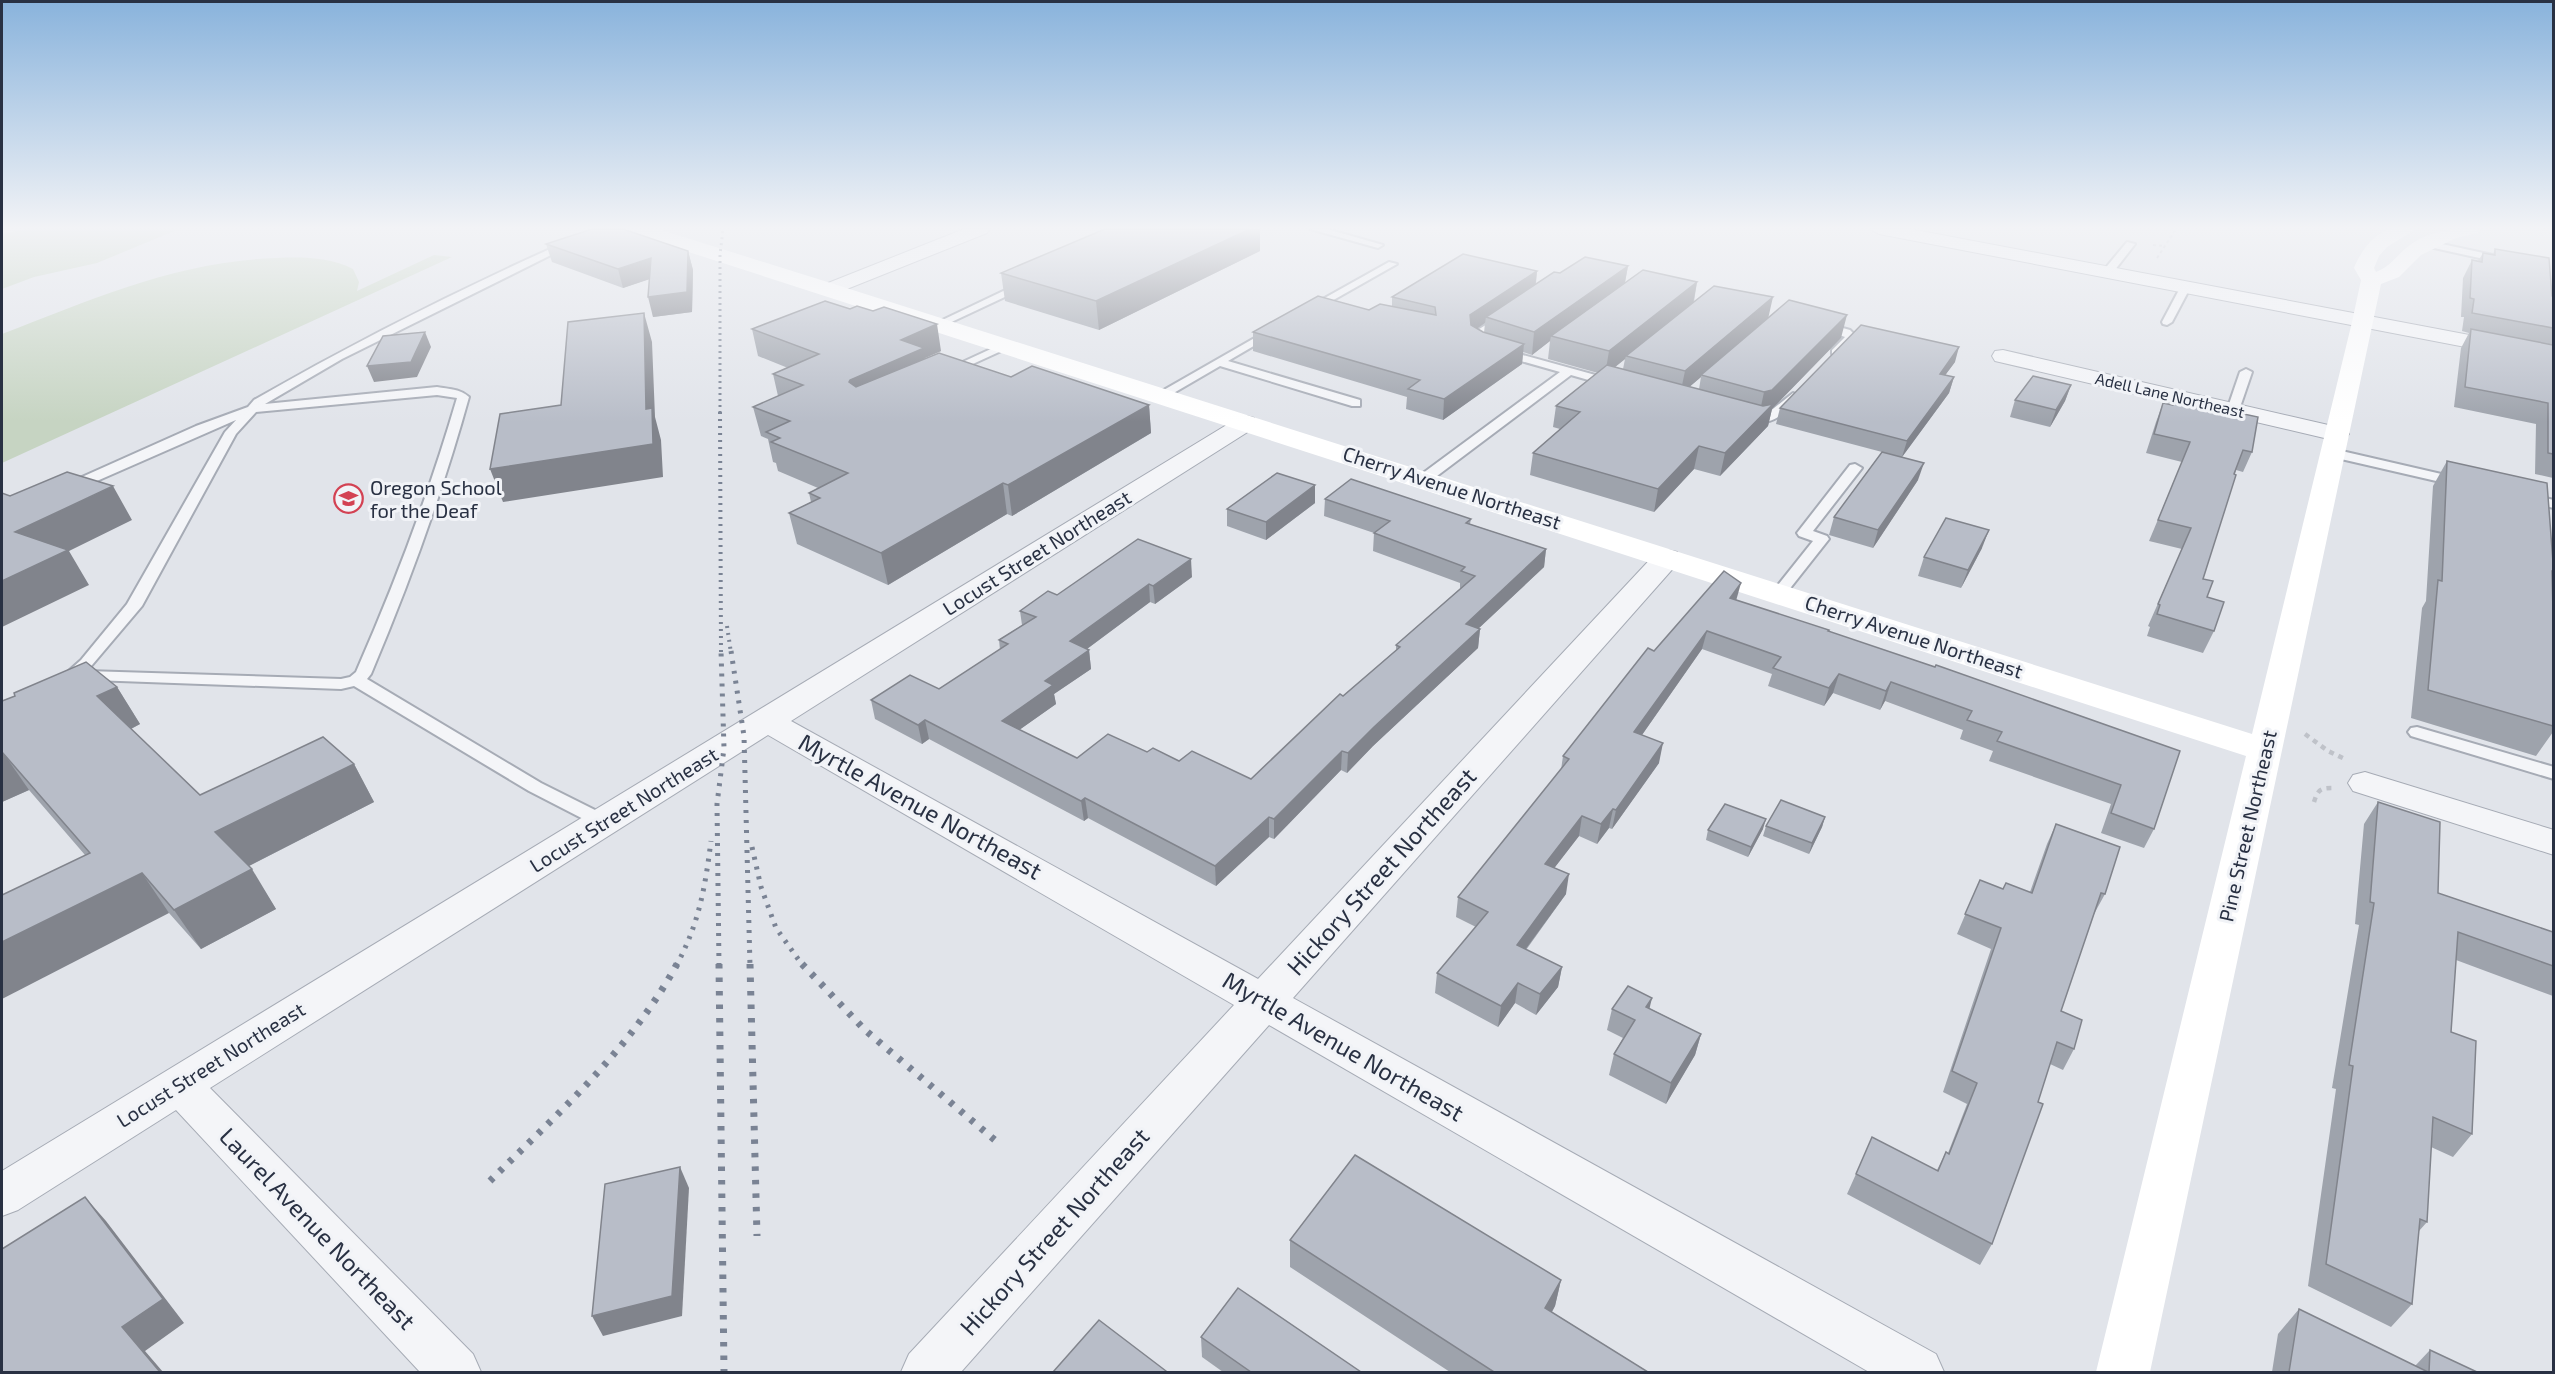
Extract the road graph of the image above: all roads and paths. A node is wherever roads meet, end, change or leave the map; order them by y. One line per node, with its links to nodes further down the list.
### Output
1 (467, 293): 29 (lane)
2 (843, 293): 15 (main road, Cherry Avenue Northeast)
3 (1004, 293): 15 (lane)
4 (1338, 293): 8 (lane)
5 (2182, 293): 12 (lane)
6 (2212, 293): 13 (street)
7 (2369, 293): 13 (main road, Pine Street Northeast)
8 (1320, 303): 9 (lane); 11 (lane)
9 (1342, 309)
10 (1512, 312): 22 (lane)
11 (1300, 315)
12 (2167, 322)
13 (2363, 322): 19 (street); 33 (main road, Pine Street Northeast)
14 (1811, 323): 20 (lane)
15 (939, 324): 17 (main road, Cherry Avenue Northeast)
16 (1280, 326): 21 (lane)
17 (1006, 345): 24 (lane); 27 (main road, Cherry Avenue Northeast)
18 (2002, 356): 30 (street, Adell Lane Northeast)
19 (2553, 358)
20 (1827, 361)
21 (1219, 362): 27 (lane); 28 (lane)
22 (1569, 371): 26 (lane); 35 (lane)
23 (2246, 372): 30 (lane)
24 (934, 378)
25 (1804, 386): 31 (lane)
26 (1630, 387)
27 (1161, 395): 32 (main road, Cherry Avenue Northeast)
28 (1356, 403)
29 (253, 409): 37 (lane); 42 (lane); 42 (lane)
30 (2233, 410): 33 (street, Adell Lane Northeast)
31 (1733, 416)
32 (1246, 423): 35 (main road, Cherry Avenue Northeast); 43 (street, Locust Street Northeast)
33 (2335, 443): 36 (lane); 44 (main road, Pine Street Northeast)
34 (1855, 468): 41 (lane)
35 (1424, 479): 40 (main road, Cherry Avenue Northeast)
36 (2472, 485)
37 (54, 494)
38 (2519, 496): 39 (lane)
39 (2553, 504)
40 (1667, 558): 41 (main road, Cherry Avenue Northeast); 50 (street, Hickory Street Northeast)
41 (1779, 594): 44 (main road, Cherry Avenue Northeast)
42 (356, 680): 48 (lane)
43 (767, 721): 48 (street, Locust Street Northeast); 50 (street, Myrtle Avenue Northeast)
44 (2270, 732): 47 (path); 56 (main road, Pine Street Northeast)
45 (2417, 732): 46 (lane)
46 (2553, 773)
47 (2365, 783): 49 (street)
48 (604, 822): 51 (street, Locust Street Northeast)
49 (2553, 843)
50 (1265, 1003): 54 (street, Hickory Street Northeast); 55 (street, Myrtle Avenue Northeast)
51 (179, 1085): 52 (street, Locust Street Northeast); 53 (street, Laurel Avenue Northeast)
52 (2, 1195)
53 (455, 1372)
54 (927, 1372)
55 (1918, 1372)
56 (2124, 1372)

